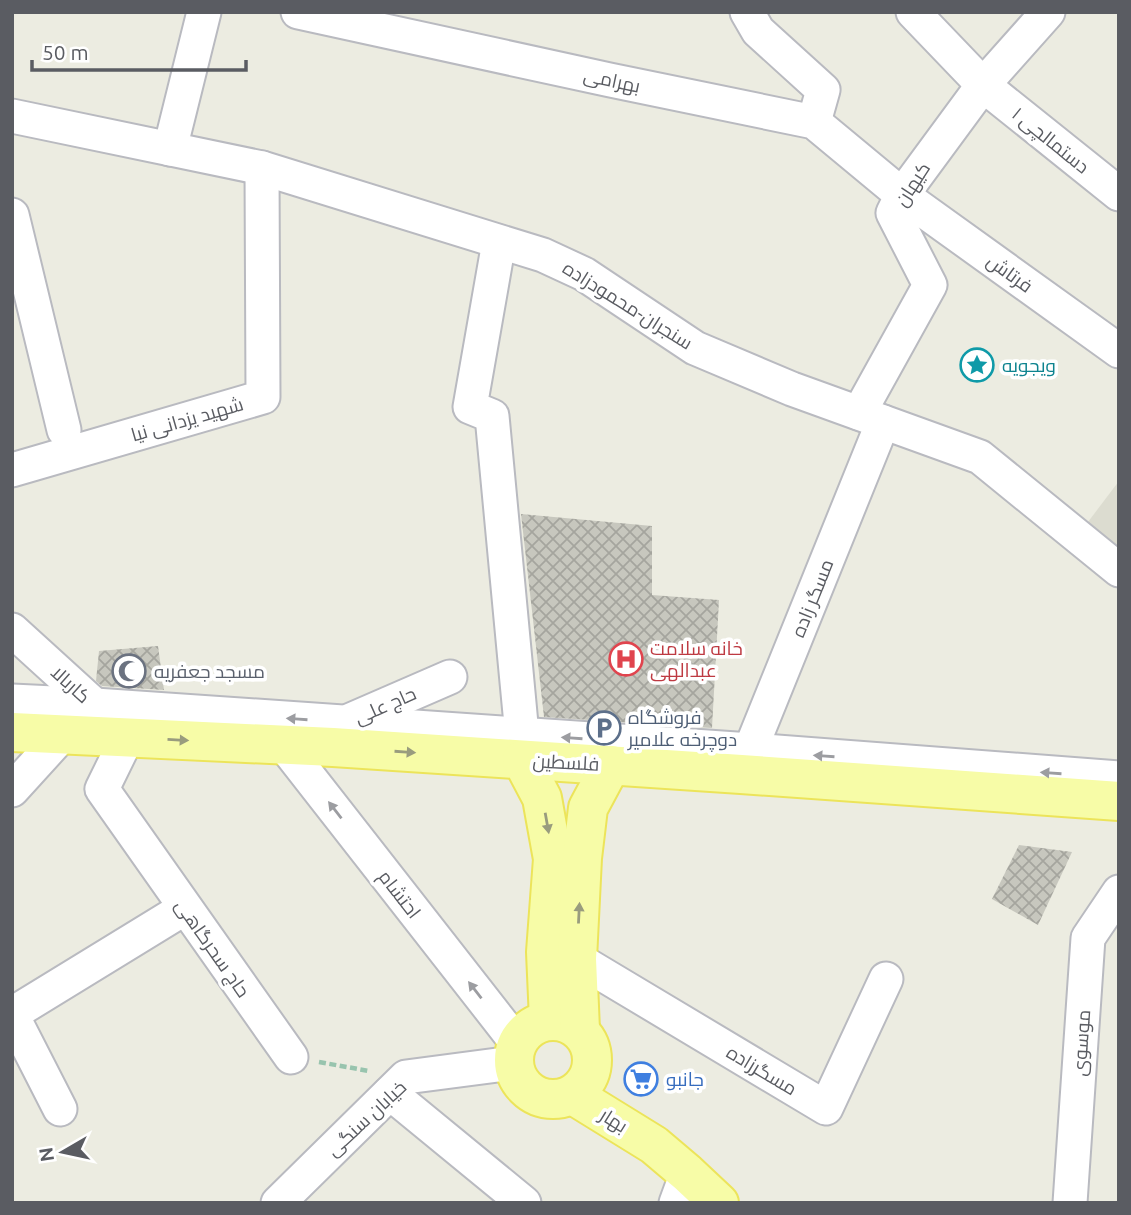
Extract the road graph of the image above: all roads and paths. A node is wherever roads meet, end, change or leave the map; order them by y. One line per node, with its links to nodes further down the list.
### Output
1 (204, 12): 9 (street)
2 (747, 12): 8 (street)
3 (913, 12): 6 (street, دستمالچی ۱)
4 (1048, 12): 6 (street, کیهان)
5 (307, 13): 8 (street, بهرامی)
6 (983, 85): 11 (street, دستمالچی ۱); 12 (street, کیهان)
7 (12, 116): 9 (street, سنجران-محمودزاده)
8 (814, 122): 12 (street, بهرامی)
9 (170, 149): 10 (street, سنجران-محمودزاده)
10 (262, 168): 14 (street, سنجران-محمودزاده); 18 (street, شهید یزدانی نیا)
11 (1119, 194)
12 (902, 195): 15 (street, فرتاش); 16 (street, کیهان)
13 (12, 215): 17 (street)
14 (499, 242): 16 (street, سنجران-محمودزاده); 29 (street)
15 (1119, 351)
16 (871, 418): 19 (street, سنجران-محمودزاده); 30 (street, مسگر زاده)
17 (64, 430)
18 (12, 470)
19 (1119, 570)
20 (12, 630): 23 (street, کاربالا)
21 (450, 677): 26 (street, حاج علی)
22 (12, 701): 23 (street)
23 (95, 705): 26 (street, one-way to 23); 27 (street, کاربالا)
24 (12, 733): 25 (main road, فلسطین)
25 (62, 735): 27 (main road, فلسطین); 33 (street)
26 (339, 735): 28 (main road, فلسطین); 29 (main road, فلسطین)
27 (129, 738): 28 (main road, فلسطین, one-way to 28); 36 (street, حاج سحرگاهی)
28 (284, 745): 41 (street, احتشام, one-way to 28)
29 (522, 747): 30 (street, one-way to 29); 31 (main road, فلسطین); 40 (main road, one-way to 40)
30 (746, 762): 31 (main road, فلسطین); 32 (street, one-way to 30); 34 (main road, فلسطین)
31 (611, 765): 37 (main road, one-way to 31)
32 (1119, 778)
33 (12, 790)
34 (1119, 801)
35 (1119, 892): 51 (street, موسوی)
36 (185, 908): 39 (street); 42 (street, حاج سحرگاهی)
37 (577, 959): 38 (street, مسگرزاده); 40 (main road)
38 (886, 979)
39 (12, 1015): 45 (street)
40 (574, 1036): 41 (main road); 44 (main road); 46 (main road, بهار)
41 (515, 1053): 43 (street, خیابان سنگی); 44 (main road)
42 (291, 1057): 43 (path)
43 (398, 1085): 48 (street, خیابان سنگی); 49 (street)
44 (573, 1095): 46 (main road, بهار)
45 (60, 1109)
46 (654, 1145): 47 (main road, بهار)
47 (682, 1188): 50 (main road, بهار)
48 (278, 1203)
49 (524, 1203)
50 (719, 1203)
51 (1070, 1203)

